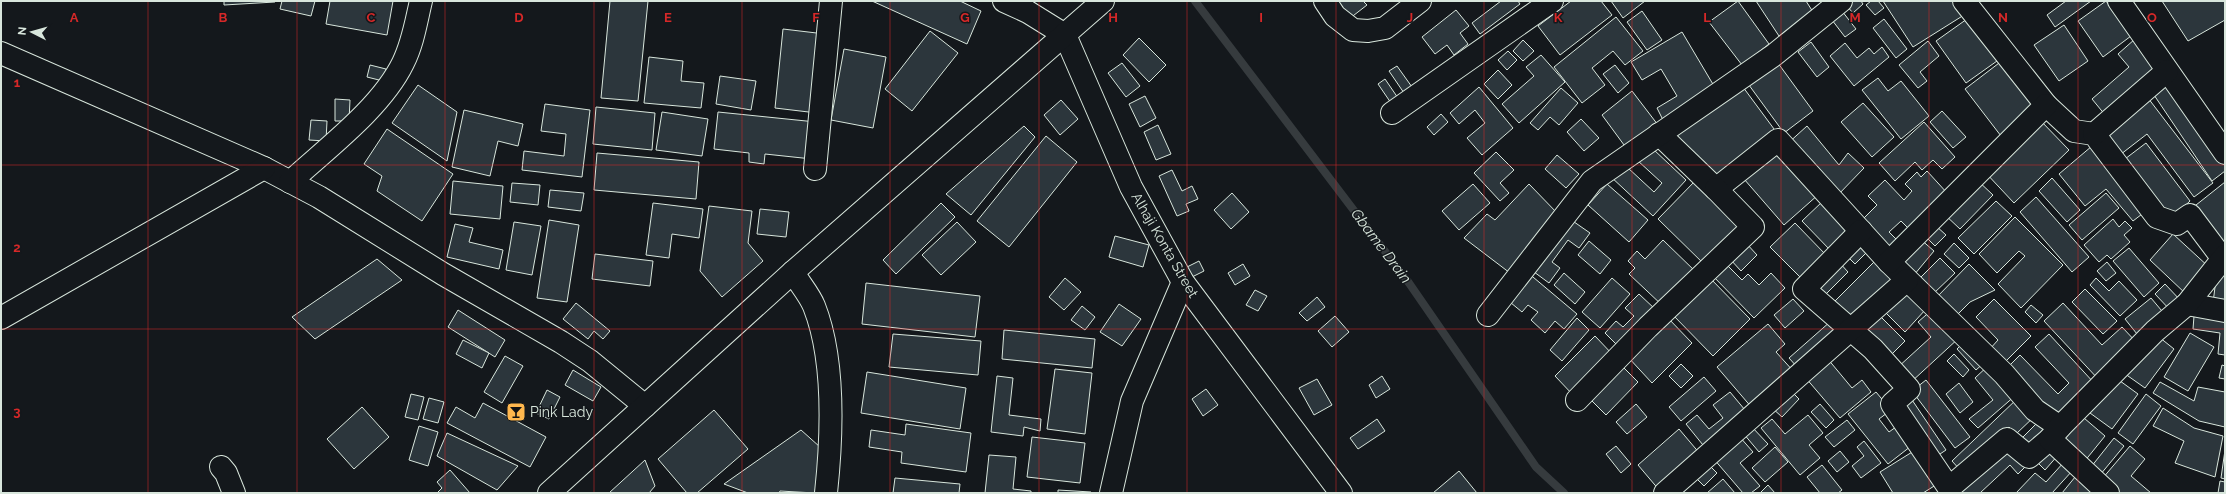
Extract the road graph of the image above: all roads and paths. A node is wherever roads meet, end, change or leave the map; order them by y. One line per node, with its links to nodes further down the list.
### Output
1 (421, 1): 21 (street)
2 (832, 1): 20 (street)
3 (1004, 1): 11 (street)
4 (1103, 1): 11 (street)
5 (1325, 1): 6 (street)
6 (1420, 1)
7 (1552, 1): 15 (street)
8 (1841, 1): 16 (street)
9 (1964, 1): 14 (street)
10 (2118, 1): 13 (street)
11 (1065, 35): 26 (street); 28 (street, Alhaji Konta Street)
12 (1, 53): 19 (street)
13 (2167, 71): 17 (street); 18 (street)
14 (2046, 104): 17 (street); 25 (street)
15 (1392, 113)
16 (1659, 134): 22 (street); 31 (street)
17 (2094, 134): 24 (street)
18 (2225, 153)
19 (264, 168): 21 (street); 32 (street)
20 (815, 169)
21 (290, 182): 35 (street)
22 (1716, 189): 23 (street); 34 (street)
23 (1861, 231): 25 (street); 33 (street)
24 (2224, 257): 29 (street)
25 (1889, 262): 27 (street)
26 (792, 272): 35 (street); 40 (street)
27 (1907, 280): 33 (street); 36 (street)
28 (1183, 282): 41 (street); 42 (street, Alhaji Konta Street)
29 (2187, 304): 30 (street); 36 (street)
30 (2225, 311)
31 (1488, 315)
32 (1, 318)
33 (1852, 330): 36 (street); 43 (street)
34 (1577, 400)
35 (645, 406): 39 (street)
36 (2055, 433): 44 (street)
37 (221, 467): 38 (street)
38 (234, 493)
39 (548, 493)
40 (826, 493)
41 (1112, 493)
42 (1341, 493)
43 (1665, 493)
44 (2108, 493)

